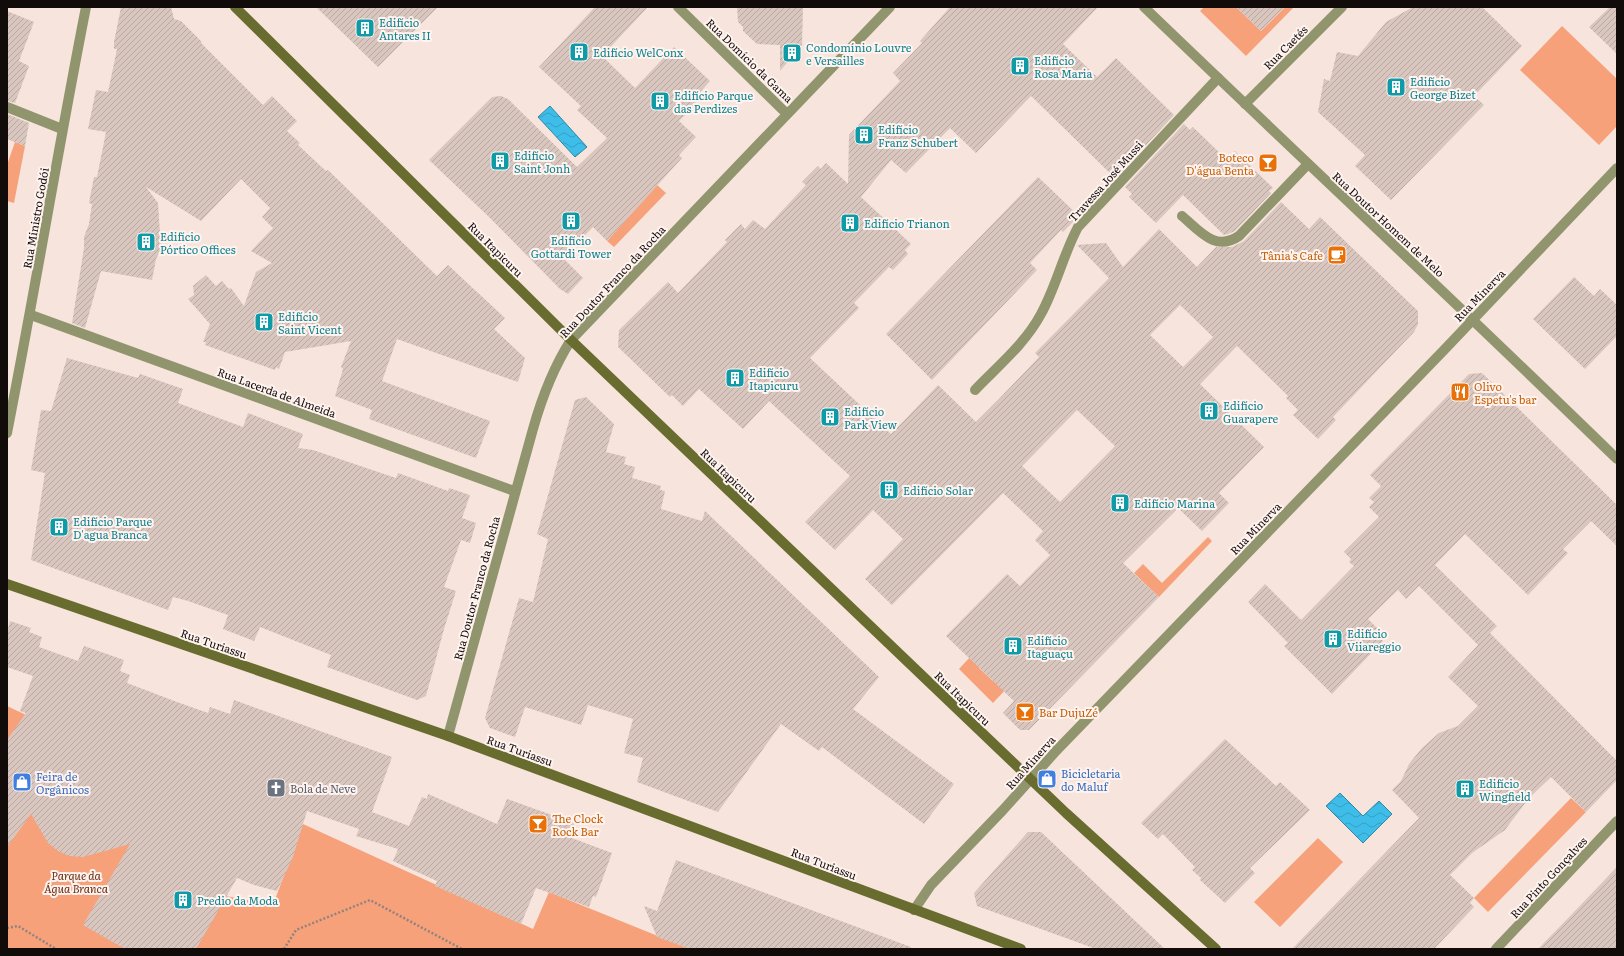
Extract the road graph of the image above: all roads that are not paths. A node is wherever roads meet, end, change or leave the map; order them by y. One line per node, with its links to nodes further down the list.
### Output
1 (86, 7): 11 (street, Rua Ministro Godói)
2 (235, 7): 17 (street, Rua Itapicuru)
3 (678, 7): 10 (street, Rua Domício da Gama)
4 (890, 7): 10 (street, Rua Doutor Franco da Rocha)
5 (1144, 7): 7 (street, Rua Doutor Homem de Melo)
6 (1342, 7): 8 (street, Rua Caetés)
7 (1218, 78): 8 (street, Rua Doutor Homem de Melo); 18 (street, Travessa José Mussi)
8 (1245, 104): 12 (street, Rua Doutor Homem de Melo)
9 (7, 107): 11 (street)
10 (787, 114): 17 (street, Rua Doutor Franco da Rocha)
11 (62, 129): 15 (street, Rua Ministro Godói)
12 (1308, 164): 14 (street); 16 (street, Rua Doutor Homem de Melo)
13 (1617, 168): 16 (street, Rua Minerva)
14 (1182, 216)
15 (30, 315): 19 (street, Rua Ministro Godói); 21 (street, Rua Lacerda de Almeida)
16 (1474, 319): 20 (street, Rua Doutor Homem de Melo); 24 (street, Rua Minerva)
17 (571, 340): 21 (street, Rua Doutor Franco da Rocha); 24 (street, Rua Itapicuru)
18 (975, 390)
19 (7, 433)
20 (1617, 459)
21 (514, 491): 23 (street, Rua Doutor Franco da Rocha)
22 (7, 584): 23 (street, Rua Turiassu)
23 (448, 736): 26 (street, Rua Turiassu)
24 (1030, 779): 26 (street, Rua Minerva); 28 (street, Rua Itapicuru)
25 (1617, 821): 29 (street, Rua Pinto Gonçalves)
26 (914, 910): 27 (street, Rua Turiassu)
27 (1021, 949)
28 (1216, 949)
29 (1496, 949)

